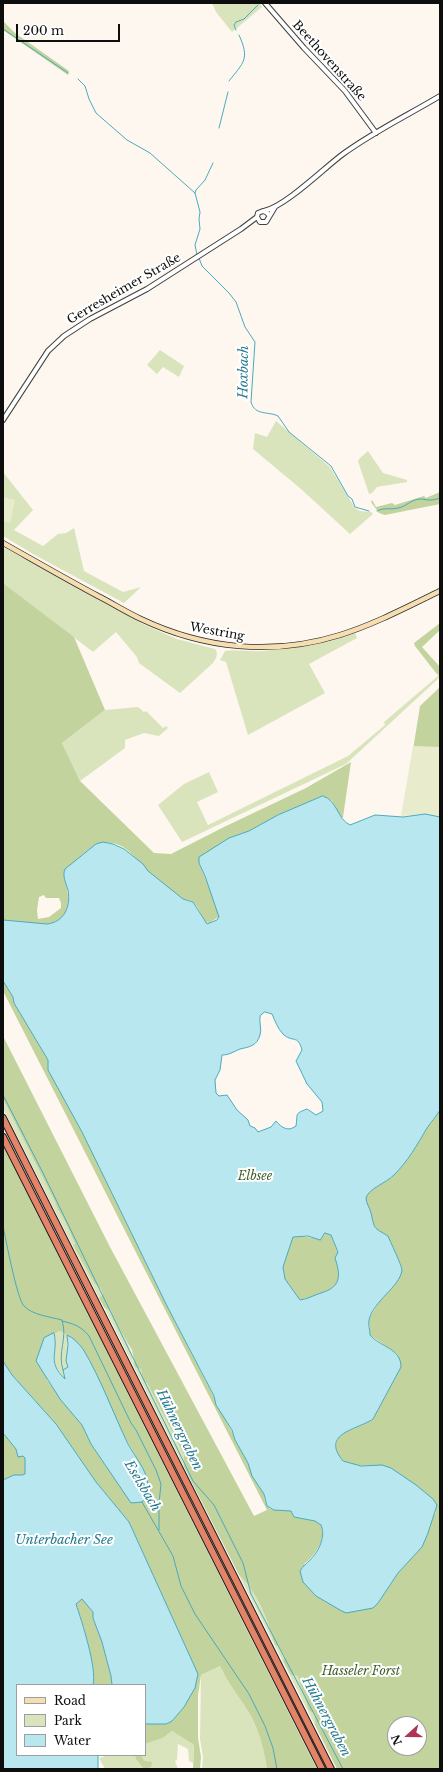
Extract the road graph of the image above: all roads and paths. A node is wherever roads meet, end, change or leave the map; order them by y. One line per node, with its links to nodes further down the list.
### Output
1 (265, 3): 3 (street, Beethovenstraße)
2 (440, 96): 3 (street)
3 (376, 133): 4 (street)
4 (275, 207): 5 (street); 6 (street)
5 (264, 211): 6 (street); 7 (street)
6 (269, 215): 7 (street)
7 (258, 219): 8 (street, Gerresheimer Straße)
8 (3, 420)
9 (3, 543): 10 (main road, Westring)
10 (440, 591)
11 (3, 1118): 14 (highway)
12 (3, 1137): 13 (highway)
13 (322, 1769)
14 (331, 1769)

